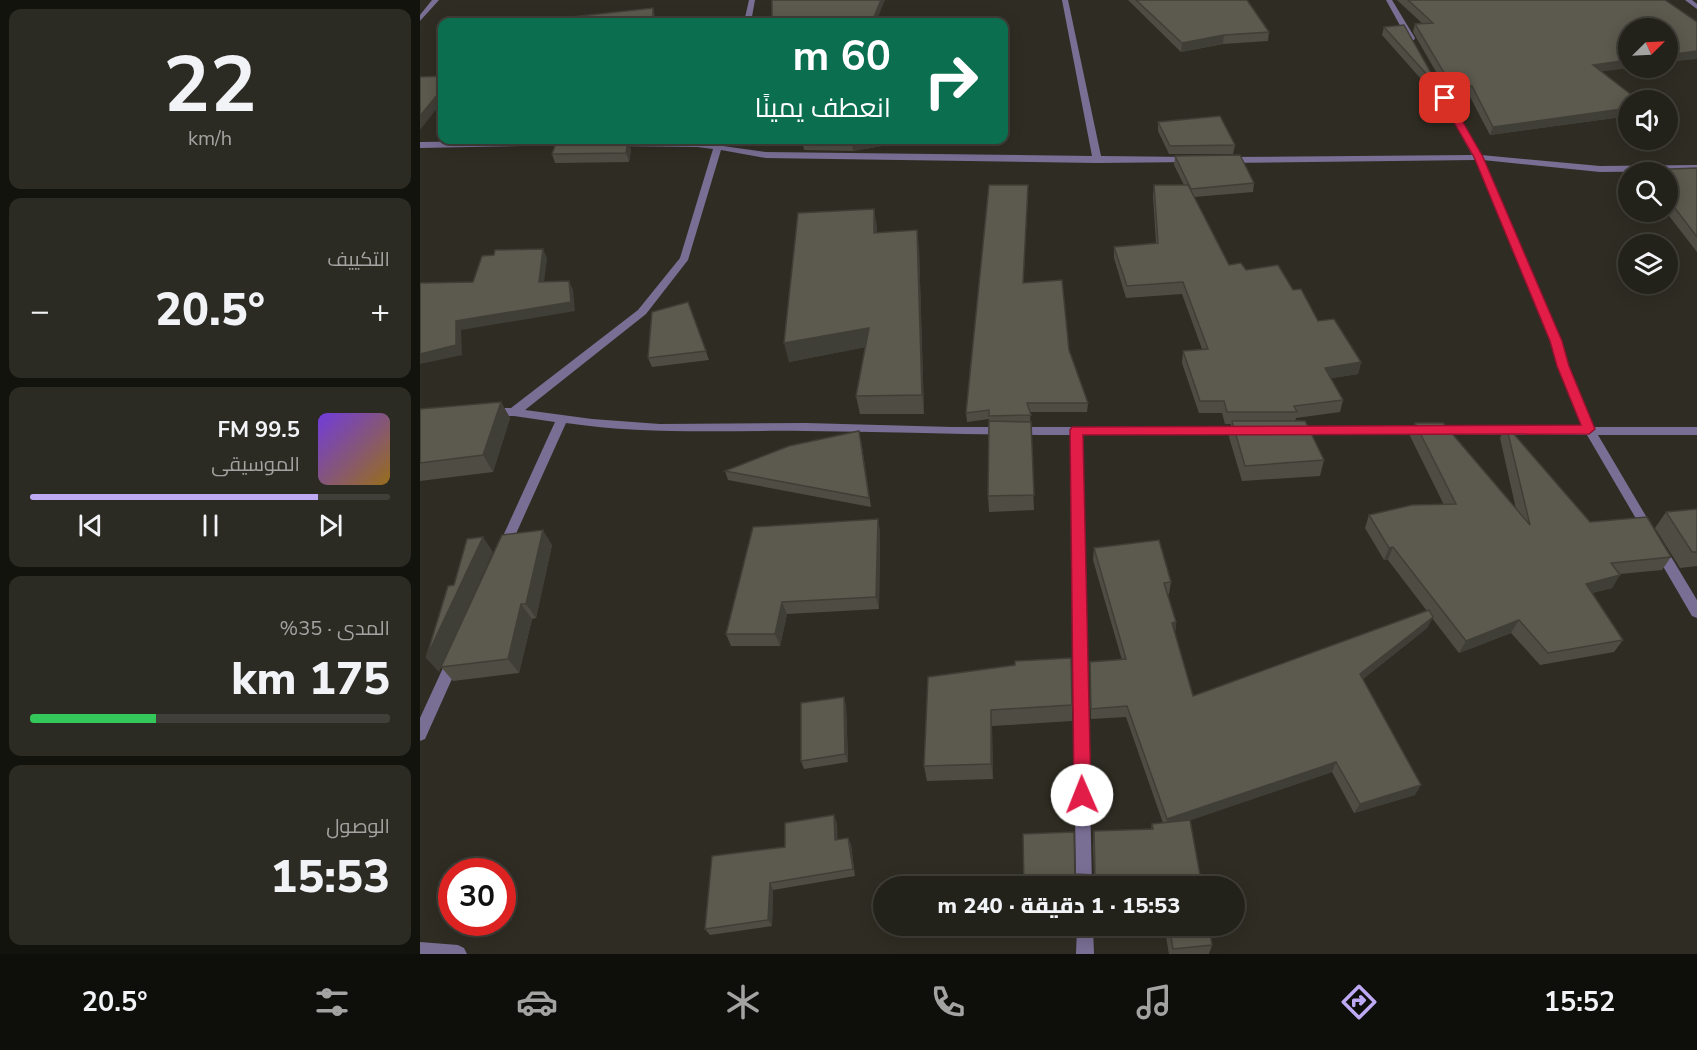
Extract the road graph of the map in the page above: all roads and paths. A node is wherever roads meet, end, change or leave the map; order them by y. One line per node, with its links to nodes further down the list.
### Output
1 (436, 0): 8 (street)
2 (752, 0): 7 (street)
3 (1065, 0): 16 (street)
4 (1389, 0): 9 (street)
5 (1688, 0): 6 (street)
6 (1697, 8)
7 (748, 18)
8 (420, 19)
9 (1417, 49)
10 (1428, 69): 15 (street)
11 (499, 144): 14 (street)
12 (719, 144): 21 (street)
13 (723, 144): 16 (street)
14 (420, 145)
15 (1478, 157): 18 (street); 19 (street); 23 (street)
16 (1097, 160): 17 (street)
17 (1202, 160)
18 (1213, 160)
19 (1697, 168)
20 (479, 411): 21 (street)
21 (514, 412): 22 (street)
22 (562, 419): 24 (street); 28 (street)
23 (1589, 429): 26 (street); 27 (street); 29 (street)
24 (1076, 430): 25 (street); 32 (street)
25 (1255, 430)
26 (1279, 430)
27 (1697, 431)
28 (498, 560)
29 (1697, 612)
30 (459, 647): 31 (street)
31 (420, 734)
32 (1084, 876)
33 (1084, 936): 36 (street)
34 (420, 951): 35 (street)
35 (458, 954)
36 (1085, 954)

